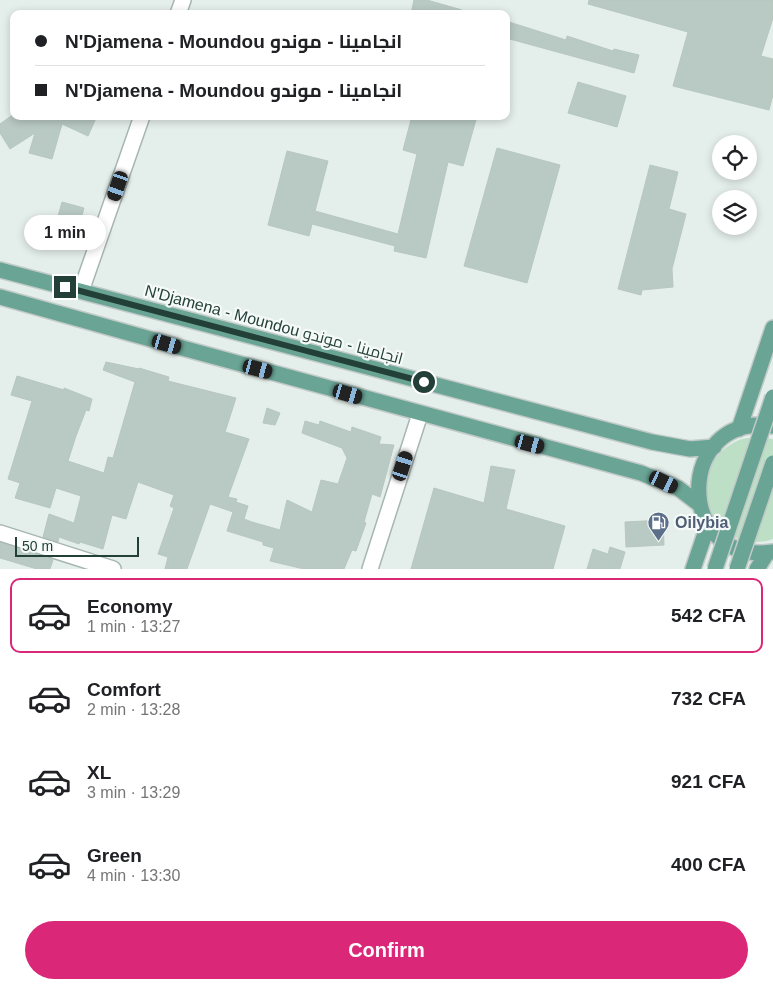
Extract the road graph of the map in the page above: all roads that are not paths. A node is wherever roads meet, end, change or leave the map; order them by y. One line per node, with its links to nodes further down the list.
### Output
1 (141, 120): 3 (street)
2 (0, 270): 3 (main road, N'Djamena - Moundou انجامينا - موندو)
3 (82, 291): 10 (main road, N'Djamena - Moundou انجامينا - موندو)
4 (0, 297): 7 (main road)
5 (773, 328): 9 (main road)
6 (773, 397): 19 (main road, bridge)
7 (420, 414): 12 (main road); 17 (street)
8 (773, 426): 9 (main road)
9 (739, 429): 10 (main road)
10 (714, 447): 12 (main road)
11 (773, 463): 20 (main road, bridge)
12 (699, 504): 13 (main road)
13 (708, 525): 15 (main road); 18 (main road)
14 (0, 533): 16 (street)
15 (770, 553): 21 (main road)
16 (113, 569)
17 (370, 569)
18 (693, 569)
19 (715, 569)
20 (737, 569)
21 (757, 569)

